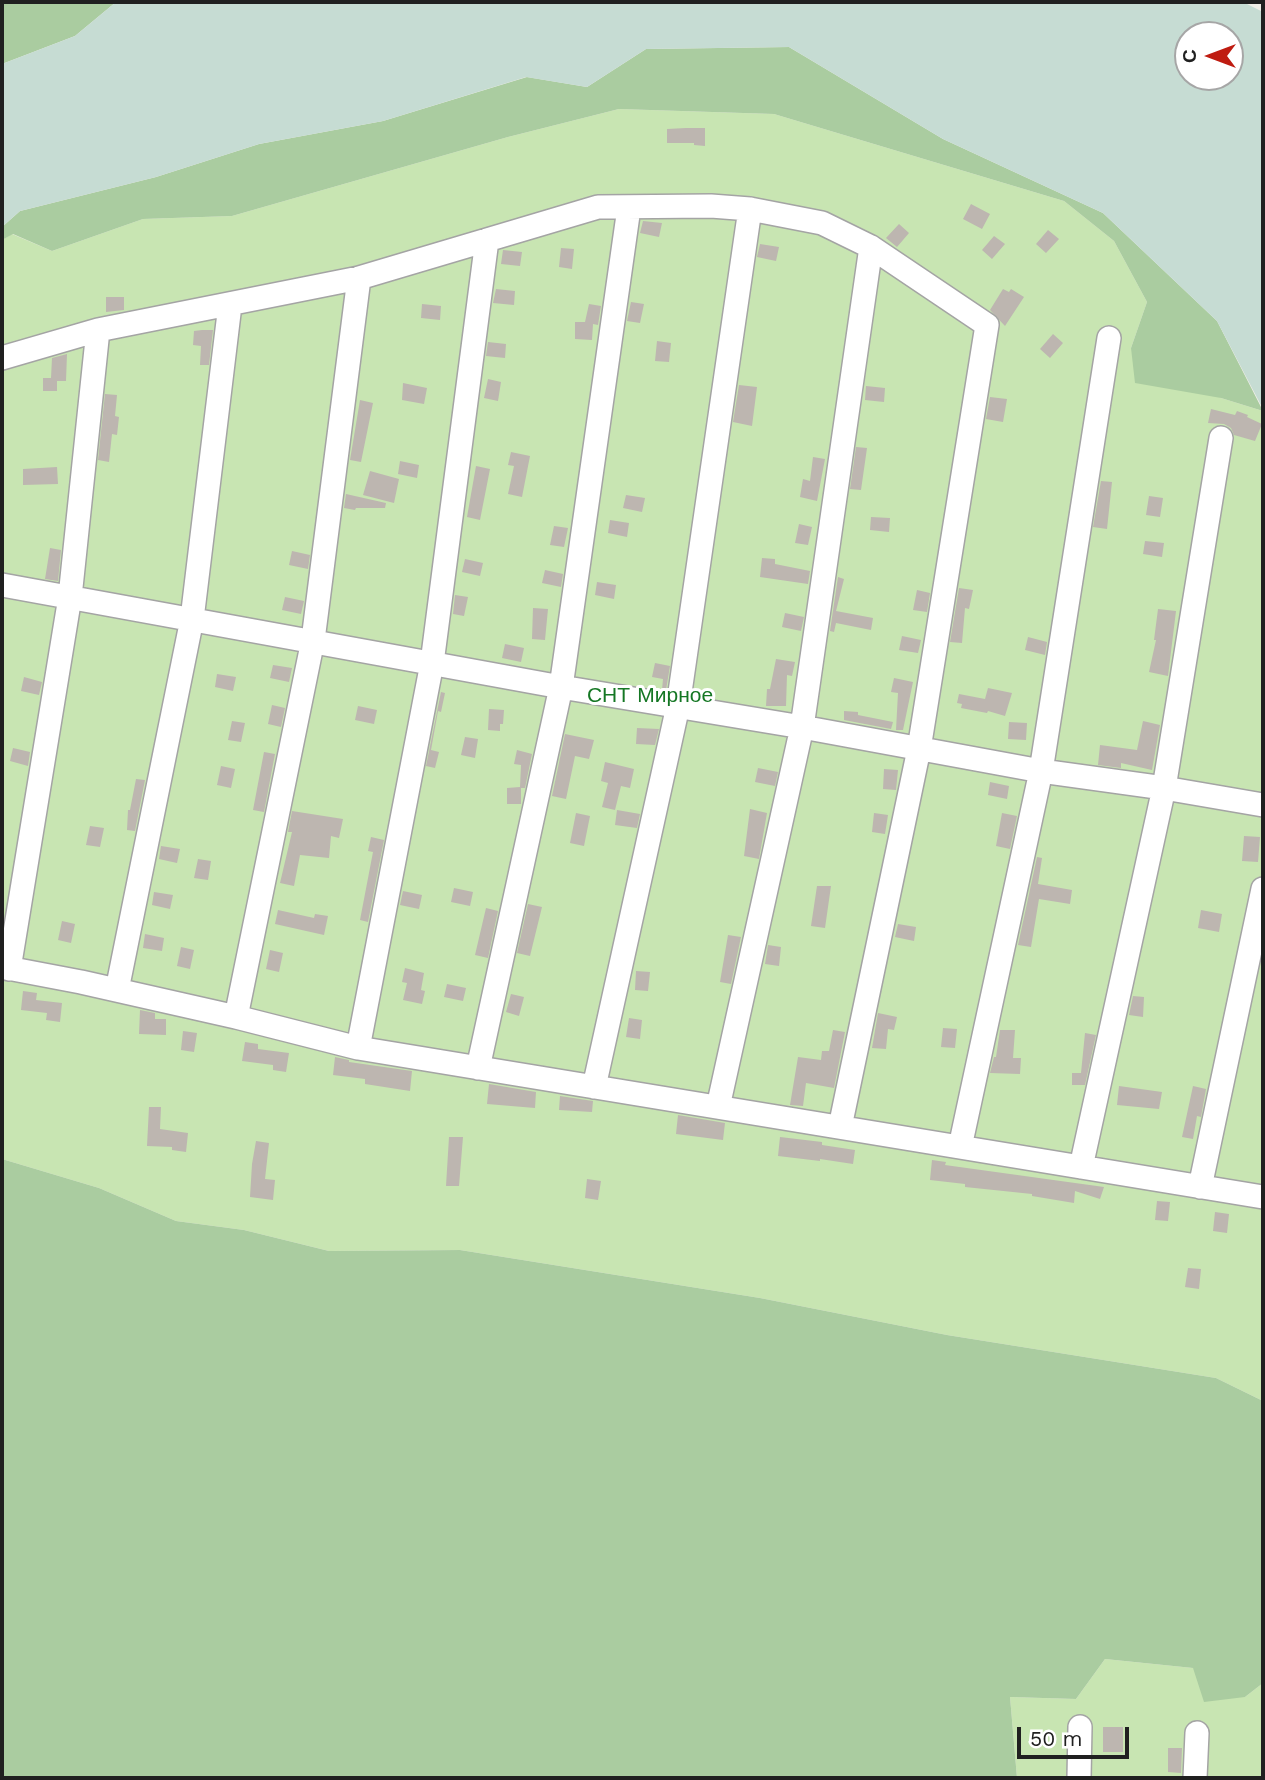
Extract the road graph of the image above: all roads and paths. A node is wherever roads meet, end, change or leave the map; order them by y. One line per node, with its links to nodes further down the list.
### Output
1 (629, 208): 2 (street); 3 (street); 16 (street)
2 (750, 209): 4 (street); 17 (street)
3 (487, 240): 5 (street); 15 (street)
4 (871, 247): 18 (street); 19 (street)
5 (359, 278): 6 (street); 14 (street)
6 (230, 305): 7 (street); 13 (street)
7 (98, 330): 9 (street); 12 (street)
8 (1109, 338): 20 (street)
9 (2, 358)
10 (1221, 438): 21 (street)
11 (2, 585): 12 (street)
12 (70, 597): 13 (street); 24 (street)
13 (192, 619): 14 (street); 25 (street)
14 (313, 640): 15 (street); 26 (street)
15 (432, 663): 16 (street); 27 (street)
16 (561, 687): 17 (street); 28 (street)
17 (678, 706): 18 (street); 29 (street)
18 (802, 727): 19 (street); 30 (street)
19 (919, 749): 20 (street); 31 (street)
20 (1041, 771): 21 (street); 32 (street)
21 (1164, 788): 22 (street); 33 (street)
22 (1263, 805)
23 (1263, 889): 34 (street)
24 (5, 968): 25 (street)
25 (117, 990): 26 (street)
26 (236, 1017): 27 (street)
27 (358, 1048): 28 (street)
28 (478, 1068): 29 (street)
29 (594, 1087): 30 (street)
30 (718, 1107): 31 (street)
31 (840, 1127): 32 (street)
32 (960, 1147): 33 (street)
33 (1081, 1167): 34 (street)
34 (1200, 1187): 35 (street)
35 (1263, 1197)
36 (1080, 1727): 38 (street)
37 (1197, 1733): 39 (street)
38 (1079, 1778)
39 (1195, 1778)

